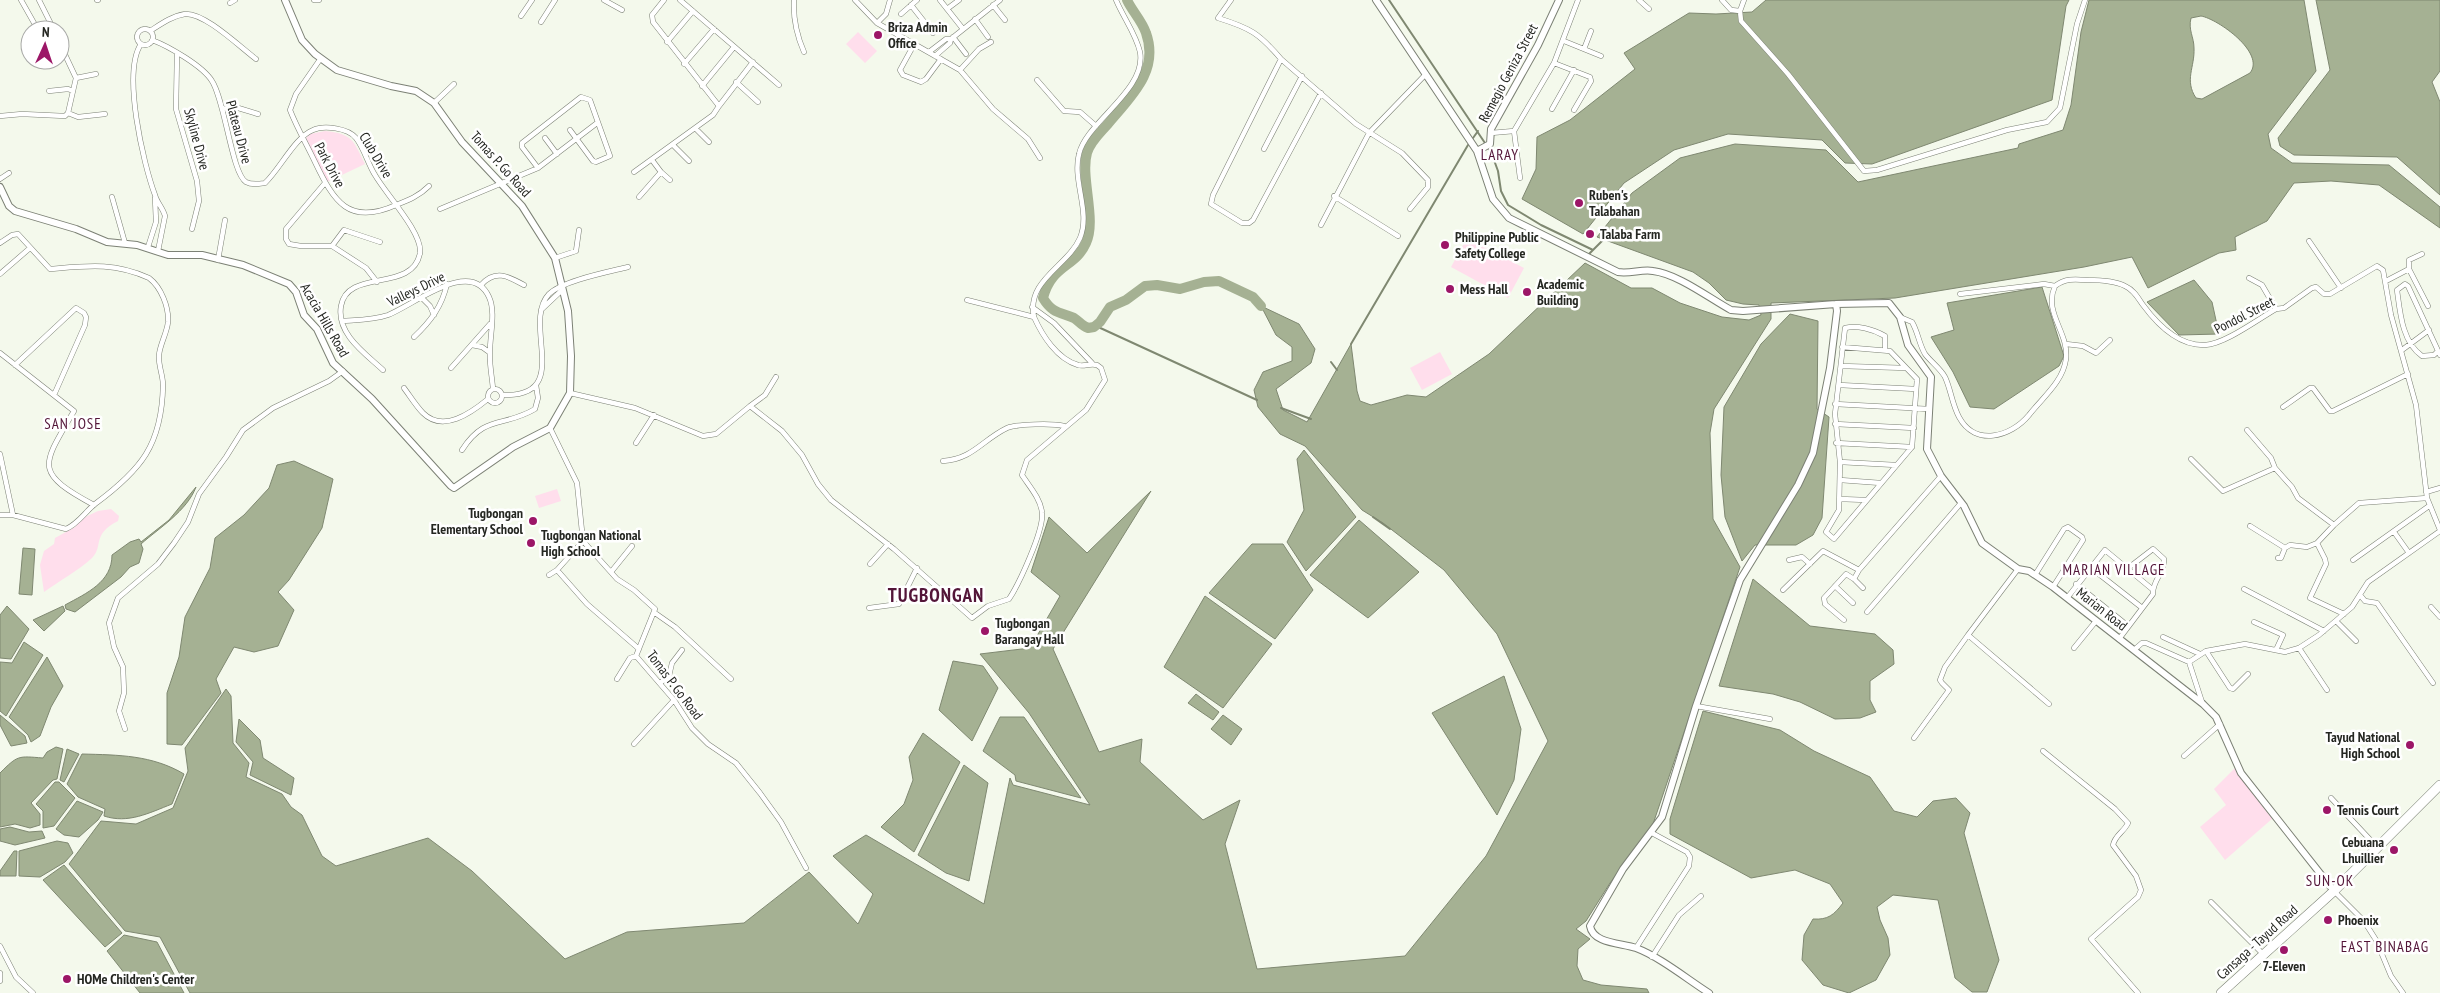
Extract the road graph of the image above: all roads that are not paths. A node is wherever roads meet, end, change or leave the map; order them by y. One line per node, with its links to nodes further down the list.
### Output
1 (21, 0): 37 (street)
2 (38, 0): 38 (street)
3 (285, 0): 61 (street, Tomas P. Go Road)
4 (314, 0): 5 (street)
5 (319, 0)
6 (532, 0): 35 (street)
7 (555, 0): 40 (street)
8 (604, 0): 31 (street)
9 (664, 0): 51 (street)
10 (680, 0): 32 (street)
11 (794, 0): 55 (street)
12 (856, 0): 41 (street)
13 (890, 0): 41 (street)
14 (917, 0): 27 (street)
15 (940, 0): 29 (street)
16 (959, 0): 29 (street)
17 (1000, 0): 28 (street)
18 (1116, 0): 94 (street)
19 (1230, 0): 62 (street)
20 (1376, 0): 72 (street)
21 (1559, 0): 99 (street, Remegio Geniza Street)
22 (1578, 0): 50 (street)
23 (1639, 0): 30 (street)
24 (1722, 0): 33 (street)
25 (1744, 0): 33 (street)
26 (2085, 0): 33 (street)
27 (912, 5): 34 (street); 46 (street)
28 (993, 5): 36 (street); 39 (street)
29 (947, 9): 43 (street)
30 (1650, 9)
31 (622, 10)
32 (693, 11): 42 (street); 51 (street)
33 (1740, 11)
34 (900, 14)
35 (521, 16)
36 (975, 19): 43 (street); 69 (street)
37 (32, 20)
38 (49, 20)
39 (1005, 20)
40 (541, 22)
41 (877, 23): 56 (street)
42 (714, 29): 53 (street); 67 (street)
43 (963, 29): 47 (street)
44 (1591, 30): 54 (street)
45 (150, 31): 49 (street); 52 (street); 63 (street)
46 (932, 33)
47 (952, 38): 56 (street); 58 (street); 59 (street)
48 (894, 39): 64 (street)
49 (152, 40): 52 (street); 57 (street, Plateau Drive)
50 (1564, 41): 54 (street); 66 (street)
51 (667, 42): 67 (street)
52 (141, 44): 125 (street)
53 (734, 46): 65 (street); 79 (street)
54 (1584, 49): 60 (street)
55 (804, 52)
56 (930, 52): 59 (street)
57 (177, 54): 86 (street, Plateau Drive); 133 (street, Skyline Drive)
58 (966, 54)
59 (935, 56): 64 (street)
60 (1601, 56)
61 (321, 58): 84 (street, Tomas P. Go Road); 100 (street, Park Drive)
62 (1281, 58): 73 (street); 82 (street)
63 (256, 59)
64 (940, 59): 69 (street)
65 (753, 62): 76 (street); 78 (street)
66 (1554, 63): 70 (street); 97 (street)
67 (684, 64): 79 (street)
68 (70, 65): 74 (street)
69 (960, 70): 108 (street)
70 (1574, 70): 87 (street); 88 (street)
71 (96, 74): 74 (street)
72 (1425, 75): 98 (street); 106 (street)
73 (1302, 76): 82 (street); 105 (street)
74 (76, 78): 81 (street)
75 (1037, 80): 94 (street)
76 (736, 82): 83 (street); 85 (street)
77 (454, 84): 84 (street)
78 (780, 84)
79 (702, 86): 85 (street)
80 (49, 91): 81 (street)
81 (73, 91): 89 (street)
82 (1321, 94): 98 (street)
83 (758, 102)
84 (434, 103): 119 (street, Tomas P. Go Road)
85 (719, 106): 95 (street)
86 (222, 109): 91 (street); 100 (street, Plateau Drive)
87 (1552, 109)
88 (1574, 110)
89 (68, 113): 90 (street); 92 (street)
90 (105, 114)
91 (258, 114)
92 (0, 116)
93 (597, 123): 102 (street); 102 (street); 111 (street)
94 (1096, 126): 166 (street)
95 (695, 128): 103 (street); 104 (street)
96 (570, 130): 102 (street)
97 (1514, 131): 99 (street); 115 (street)
98 (1369, 133): 122 (street); 128 (street)
99 (1490, 133): 106 (street, Remegio Geniza Street)
100 (302, 137): 118 (street, Park Drive); 126 (street, Club Drive)
101 (545, 138): 107 (street)
102 (577, 138): 107 (street)
103 (709, 142)
104 (673, 145): 109 (street); 110 (street)
105 (1264, 149)
106 (1480, 150): 164 (street)
107 (557, 154): 111 (street)
108 (1040, 158)
109 (652, 160): 112 (street); 113 (street)
110 (689, 161)
111 (538, 168): 119 (street)
112 (634, 172)
113 (661, 172): 117 (street); 124 (street)
114 (9, 174): 116 (street)
115 (1520, 178)
116 (0, 179)
117 (670, 180)
118 (325, 183): 126 (street, Park Drive); 140 (street)
119 (501, 183): 127 (street); 145 (street, Tomas P. Go Road)
120 (429, 186): 126 (street, Park Drive)
121 (0, 187): 139 (street, Acacia Hills Road)
122 (1334, 196): 132 (street); 135 (street)
123 (112, 197): 139 (street)
124 (639, 197)
125 (155, 198): 130 (street); 131 (street)
126 (395, 206): 152 (street, Club Drive)
127 (440, 209)
128 (1410, 210)
129 (225, 220): 146 (street)
130 (165, 221): 131 (street); 143 (street)
131 (156, 222): 141 (street)
132 (1321, 225)
133 (192, 229)
134 (579, 230): 145 (street)
135 (1398, 236)
136 (2309, 241): 159 (street)
137 (380, 242): 140 (street)
138 (0, 243): 142 (street)
139 (125, 243): 141 (street, Acacia Hills Road)
140 (332, 246): 152 (street)
141 (148, 247): 143 (street, Acacia Hills Road)
142 (30, 248): 149 (street); 233 (street)
143 (158, 251): 146 (street, Acacia Hills Road)
144 (2422, 254): 148 (street)
145 (555, 258): 154 (street, Tomas P. Go Road)
146 (218, 260): 192 (street, Acacia Hills Road)
147 (628, 267): 154 (street)
148 (2409, 269): 151 (street); 165 (street)
149 (0, 274)
150 (2248, 278): 167 (street)
151 (2386, 281): 159 (street); 182 (street)
152 (377, 282): 172 (street)
153 (446, 284): 155 (street, Valleys Drive); 162 (street, Valleys Drive); 169 (street)
154 (562, 284): 158 (street); 160 (street, Tomas P. Go Road)
155 (480, 285): 156 (street); 173 (street)
156 (524, 285)
157 (2055, 286): 161 (street, Pondol Street); 167 (street, Pondol Street); 177 (street)
158 (556, 288): 160 (street); 168 (street)
159 (2341, 288): 167 (street, Pondol Street)
160 (562, 293): 168 (street); 200 (street, Tomas P. Go Road)
161 (1960, 294)
162 (422, 298): 169 (street); 172 (street, Valleys Drive)
163 (967, 300): 170 (street)
164 (1836, 304): 171 (street); 308 (street)
165 (2428, 306)
166 (1032, 307): 170 (street); 186 (street)
167 (2276, 308)
168 (542, 309): 195 (street)
169 (434, 315): 175 (street)
170 (1034, 317): 186 (street)
171 (1900, 317): 177 (street); 208 (street, Marian Road)
172 (342, 321): 191 (street)
173 (491, 324): 179 (street); 183 (street)
174 (2429, 330): 178 (street); 178 (street); 185 (street)
175 (414, 336)
176 (2110, 340): 177 (street)
177 (2066, 344)
178 (2410, 344): 182 (street); 185 (street)
179 (472, 345): 183 (street); 189 (street)
180 (1842, 347): 181 (street); 181 (street); 188 (street)
181 (1885, 350): 190 (street)
182 (2402, 350): 193 (street)
183 (489, 352): 198 (street)
184 (0, 353): 187 (street)
185 (2439, 353)
186 (1092, 363): 211 (street)
187 (15, 365): 201 (street); 201 (street)
188 (1841, 366): 190 (street); 196 (street)
189 (452, 368)
190 (1906, 368): 199 (street)
191 (384, 370)
192 (343, 371): 212 (street, Acacia Hills Road); 311 (street)
193 (2408, 374): 206 (street); 229 (street)
194 (776, 377): 205 (street)
195 (536, 385): 202 (street); 218 (street)
196 (1839, 385): 199 (street); 204 (street)
197 (404, 388): 203 (street)
198 (493, 389): 202 (street); 203 (street)
199 (1916, 389): 207 (street)
200 (570, 393): 209 (street); 212 (street, Tomas P. Go Road)
201 (54, 395): 233 (street)
202 (503, 395): 203 (street)
203 (488, 399)
204 (1835, 404): 207 (street); 210 (street)
205 (750, 406): 209 (street); 243 (street)
206 (2283, 407)
207 (1916, 408): 208 (street); 213 (street)
208 (1929, 409): 225 (street, Marian Road)
209 (654, 415): 215 (street)
210 (1835, 424): 213 (street); 216 (street)
211 (1064, 426): 221 (street); 253 (street)
212 (550, 428): 241 (street)
213 (1914, 428): 217 (street)
214 (2247, 430): 224 (street)
215 (636, 443)
216 (1836, 443): 217 (street); 222 (street)
217 (1912, 447): 223 (street)
218 (462, 450)
219 (0, 454): 236 (street)
220 (2191, 459): 224 (street)
221 (943, 461)
222 (1840, 462): 223 (street); 226 (street)
223 (1896, 465): 227 (street)
224 (2275, 468): 237 (street)
225 (1941, 476): 232 (street, Marian Road); 257 (street)
226 (1840, 480): 227 (street); 230 (street)
227 (1881, 483): 231 (street)
228 (2440, 488): 229 (street)
229 (2426, 495): 234 (street); 237 (street)
230 (1840, 499): 231 (street); 231 (street)
231 (1866, 500)
232 (1961, 503): 254 (street, Marian Road); 276 (street)
233 (94, 505): 236 (street)
234 (2429, 506): 239 (street); 240 (street)
235 (0, 515): 236 (street)
236 (13, 515)
237 (2334, 525): 242 (street)
238 (2250, 526): 245 (street)
239 (2440, 531): 246 (street)
240 (2394, 532): 246 (street); 249 (street)
241 (582, 541): 256 (street); 258 (street)
242 (2317, 543): 245 (street); 277 (street)
243 (888, 544): 250 (street); 253 (street)
244 (632, 546): 258 (street)
245 (2286, 548): 247 (street)
246 (2409, 553): 269 (street)
247 (2278, 558)
248 (1788, 560): 251 (street)
249 (2353, 560)
250 (870, 564)
251 (1810, 564): 257 (street); 268 (street)
252 (2090, 567): 255 (street); 262 (street); 272 (street)
253 (916, 568): 274 (street)
254 (2018, 569): 260 (street, Marian Road); 285 (street)
255 (2127, 569): 266 (street); 266 (street)
256 (558, 570): 259 (street); 289 (street)
257 (1859, 570): 261 (street)
258 (611, 572): 275 (street)
259 (549, 575)
260 (2035, 575): 264 (street, Marian Road); 264 (street)
261 (1854, 579): 263 (street); 265 (street)
262 (2076, 584): 270 (street); 283 (street)
263 (1835, 586): 271 (street); 279 (street)
264 (2053, 587): 270 (street, Marian Road)
265 (1863, 588)
266 (2152, 589): 272 (street)
267 (2244, 589): 284 (street)
268 (1783, 590)
269 (2360, 596): 277 (street); 303 (street)
270 (2067, 598): 280 (street, Marian Road)
271 (1853, 603)
272 (2142, 607): 283 (street)
273 (2431, 607): 278 (street)
274 (869, 608)
275 (655, 612): 289 (street, Tomas P. Go Road); 301 (street)
276 (1867, 612)
277 (2344, 614): 281 (street)
278 (2440, 617)
279 (1844, 620)
280 (2096, 621): 287 (street, Marian Road); 290 (street)
281 (2336, 621): 284 (street); 288 (street)
282 (2254, 622): 294 (street)
283 (2128, 626): 287 (street)
284 (2324, 631): 291 (street)
285 (1968, 635): 306 (street); 312 (street)
286 (2162, 637): 296 (street)
287 (2119, 639): 293 (street, Marian Road)
288 (2356, 641)
289 (639, 648): 297 (street, Tomas P. Go Road)
290 (2074, 648)
291 (2299, 648): 294 (street); 304 (street)
292 (682, 650): 302 (street)
293 (2134, 650): 298 (street); 307 (street, Marian Road)
294 (2276, 650): 295 (street)
295 (2206, 651): 296 (street); 299 (street)
296 (2200, 654): 298 (street)
297 (636, 656): 300 (street); 302 (street, Tomas P. Go Road)
298 (2190, 662): 307 (street)
299 (2248, 674)
300 (617, 679)
301 (731, 679)
302 (660, 683): 305 (street, Tomas P. Go Road)
303 (2433, 683)
304 (2327, 690)
305 (674, 700): 313 (street); 320 (street, Tomas P. Go Road)
306 (2049, 704)
307 (2202, 704): 310 (street, Marian Road)
308 (1696, 706): 309 (street); 318 (street)
309 (1770, 719)
310 (2220, 724): 315 (street); 321 (street, Marian Road)
311 (125, 729)
312 (1914, 738)
313 (634, 744)
314 (2043, 751): 332 (street)
315 (2184, 756)
316 (2440, 785): 319 (highway, Cansaga - Tayud Road)
317 (2331, 798): 319 (street)
318 (1652, 833): 325 (street); 325 (street)
319 (2377, 847): 321 (highway, Cansaga - Tayud Road)
320 (806, 868)
321 (2334, 891): 326 (highway, Cansaga - Tayud Road); 334 (street)
322 (1701, 896): 327 (street)
323 (2211, 902): 326 (street)
324 (0, 946): 330 (street)
325 (1636, 948): 327 (street)
326 (2263, 954): 333 (highway, Cansaga - Tayud Road)
327 (1652, 957): 331 (street)
328 (0, 973): 329 (street)
329 (0, 981)
330 (33, 993)
331 (1708, 993)
332 (2138, 993)
333 (2221, 993)
334 (2403, 993)

